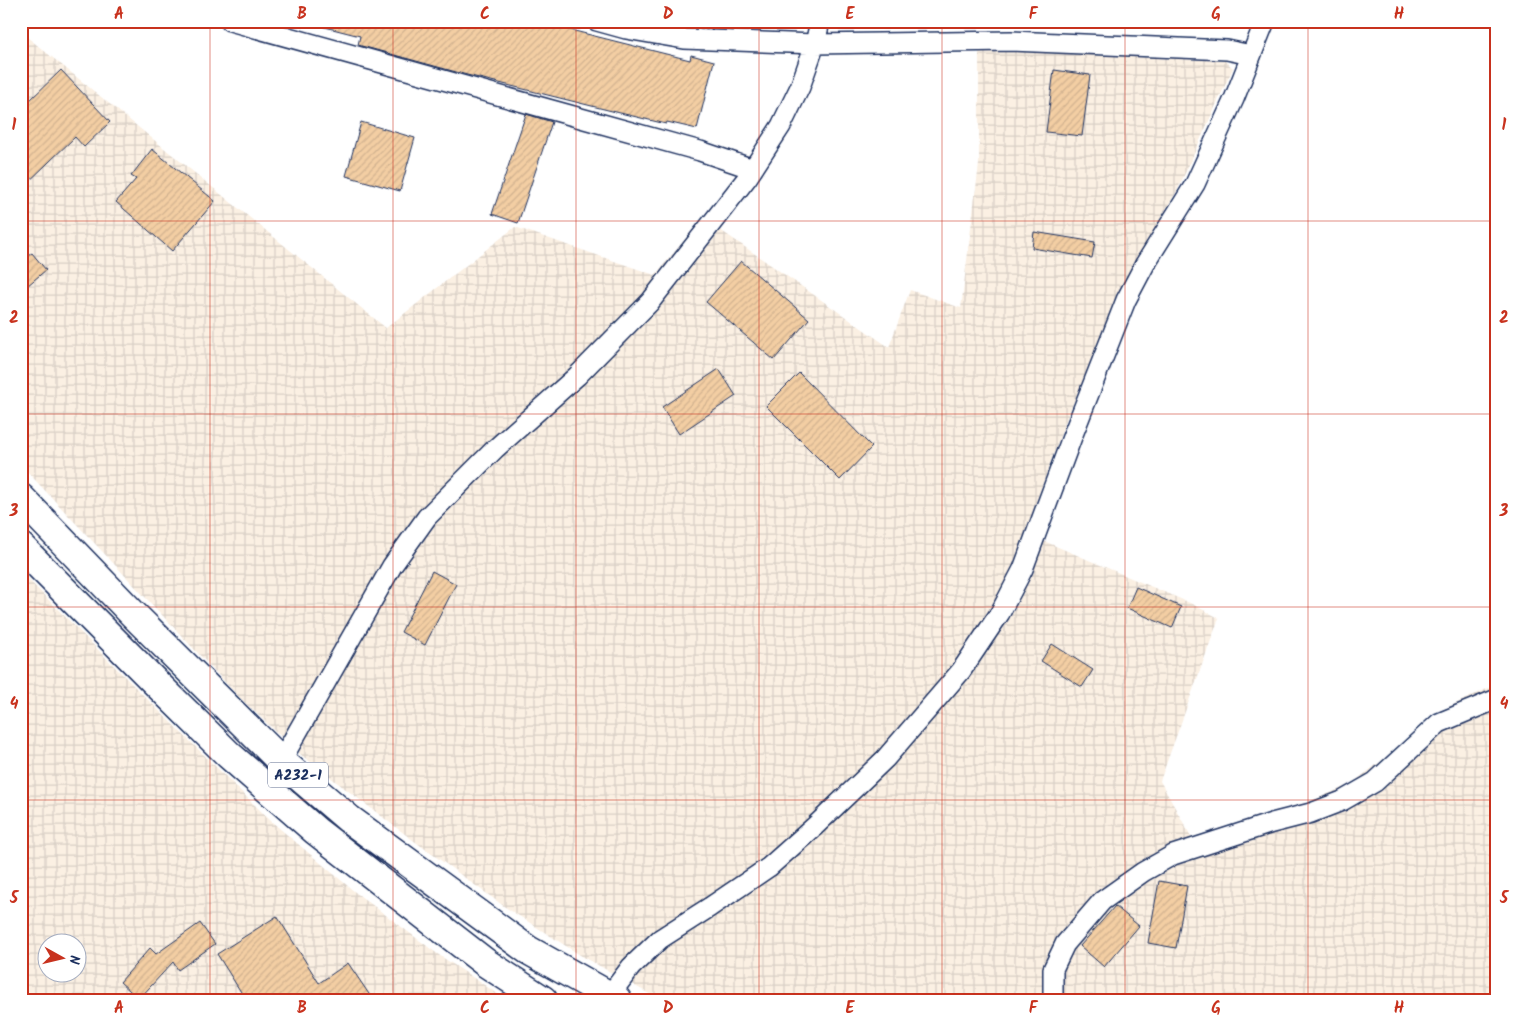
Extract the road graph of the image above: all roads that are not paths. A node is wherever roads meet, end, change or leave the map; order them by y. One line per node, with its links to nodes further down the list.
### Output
1 (230, 21): 7 (street)
2 (597, 21): 5 (street)
3 (820, 21): 5 (street)
4 (1265, 21): 6 (street)
5 (815, 44): 6 (street); 7 (street)
6 (1251, 55): 12 (street)
7 (753, 169): 11 (street)
8 (21, 498): 11 (highway, A232-1)
9 (21, 547): 13 (highway, A232-1)
10 (1497, 699): 14 (street)
11 (281, 761): 12 (highway, A232-1)
12 (613, 998)
13 (543, 1000)
14 (1053, 1000)

